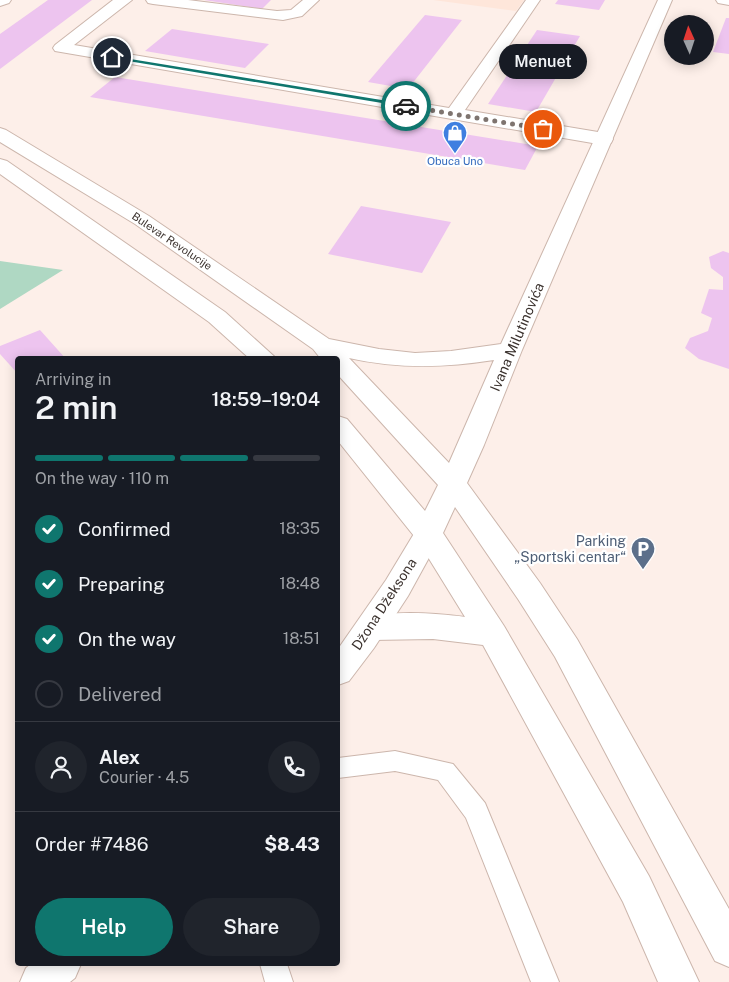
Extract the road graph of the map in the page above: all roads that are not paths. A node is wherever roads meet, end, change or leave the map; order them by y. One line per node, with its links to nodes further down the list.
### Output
1 (4, 0): 9 (main road)
2 (125, 0): 10 (main road)
3 (153, 0): 4 (main road)
4 (312, 0)
5 (533, 0): 10 (main road)
6 (665, 0): 12 (main road, Ivana Milutinovića)
7 (723, 0): 8 (main road)
8 (729, 1)
9 (0, 2)
10 (454, 114): 12 (main road)
11 (0, 134): 15 (main road, Bulevar Revolucije)
12 (604, 139): 14 (main road, Ivana Milutinovića)
13 (0, 165): 16 (main road)
14 (510, 350): 15 (main road); 19 (main road, Ivana Milutinovića)
15 (331, 355)
16 (262, 356)
17 (340, 364): 19 (main road, Bulevar Revolucije)
18 (340, 427): 20 (main road)
19 (453, 484): 20 (main road, Ivana Milutinovića); 25 (main road, Bulevar Revolucije)
20 (428, 534): 21 (main road, Džona Džeksona); 22 (main road)
21 (372, 628): 22 (main road); 23 (main road, Džona Džeksona)
22 (493, 635): 31 (main road)
23 (340, 669)
24 (340, 768): 30 (lane)
25 (729, 947)
26 (59, 966): 28 (main road)
27 (275, 966): 29 (lane)
28 (40, 982)
29 (279, 982)
30 (546, 982)
31 (679, 982)

